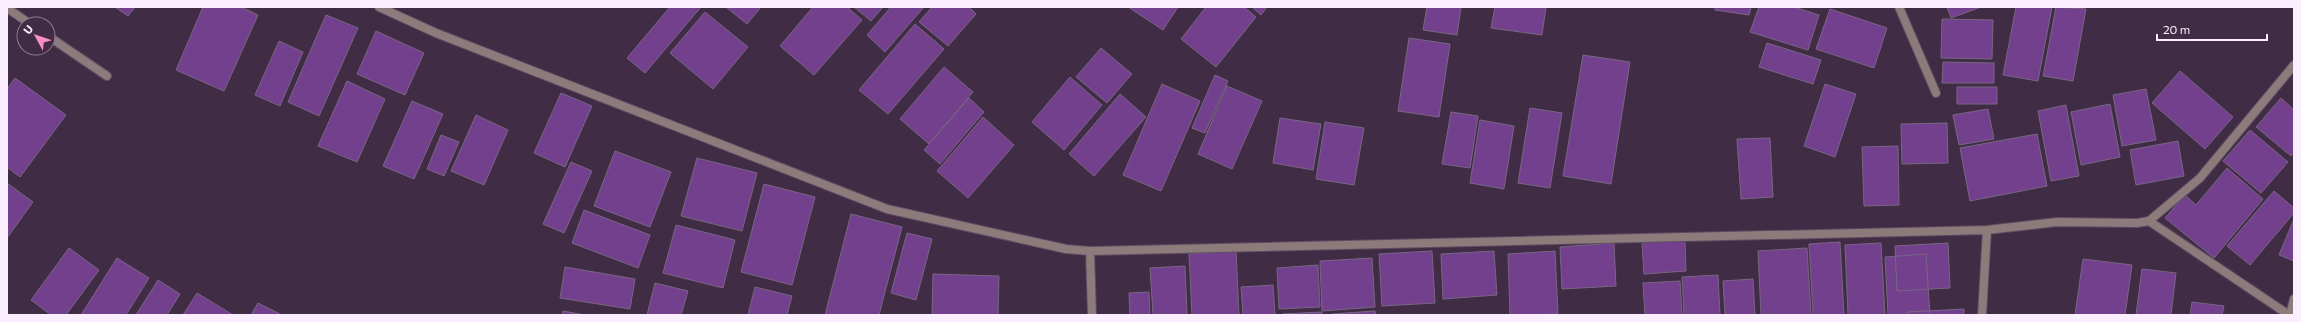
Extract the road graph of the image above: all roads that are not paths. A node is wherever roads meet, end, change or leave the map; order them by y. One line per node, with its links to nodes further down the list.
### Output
1 (379, 7): 11 (street)
2 (1899, 7): 8 (street)
3 (7, 8): 4 (street)
4 (18, 16)
5 (56, 41): 7 (street)
6 (2294, 64): 9 (street)
7 (108, 76)
8 (1936, 93)
9 (2149, 221): 10 (street); 15 (street)
10 (1987, 230): 11 (street); 14 (street)
11 (1090, 251): 13 (street)
12 (2294, 299): 15 (street)
13 (1092, 315)
14 (1982, 315)
15 (2289, 315)

